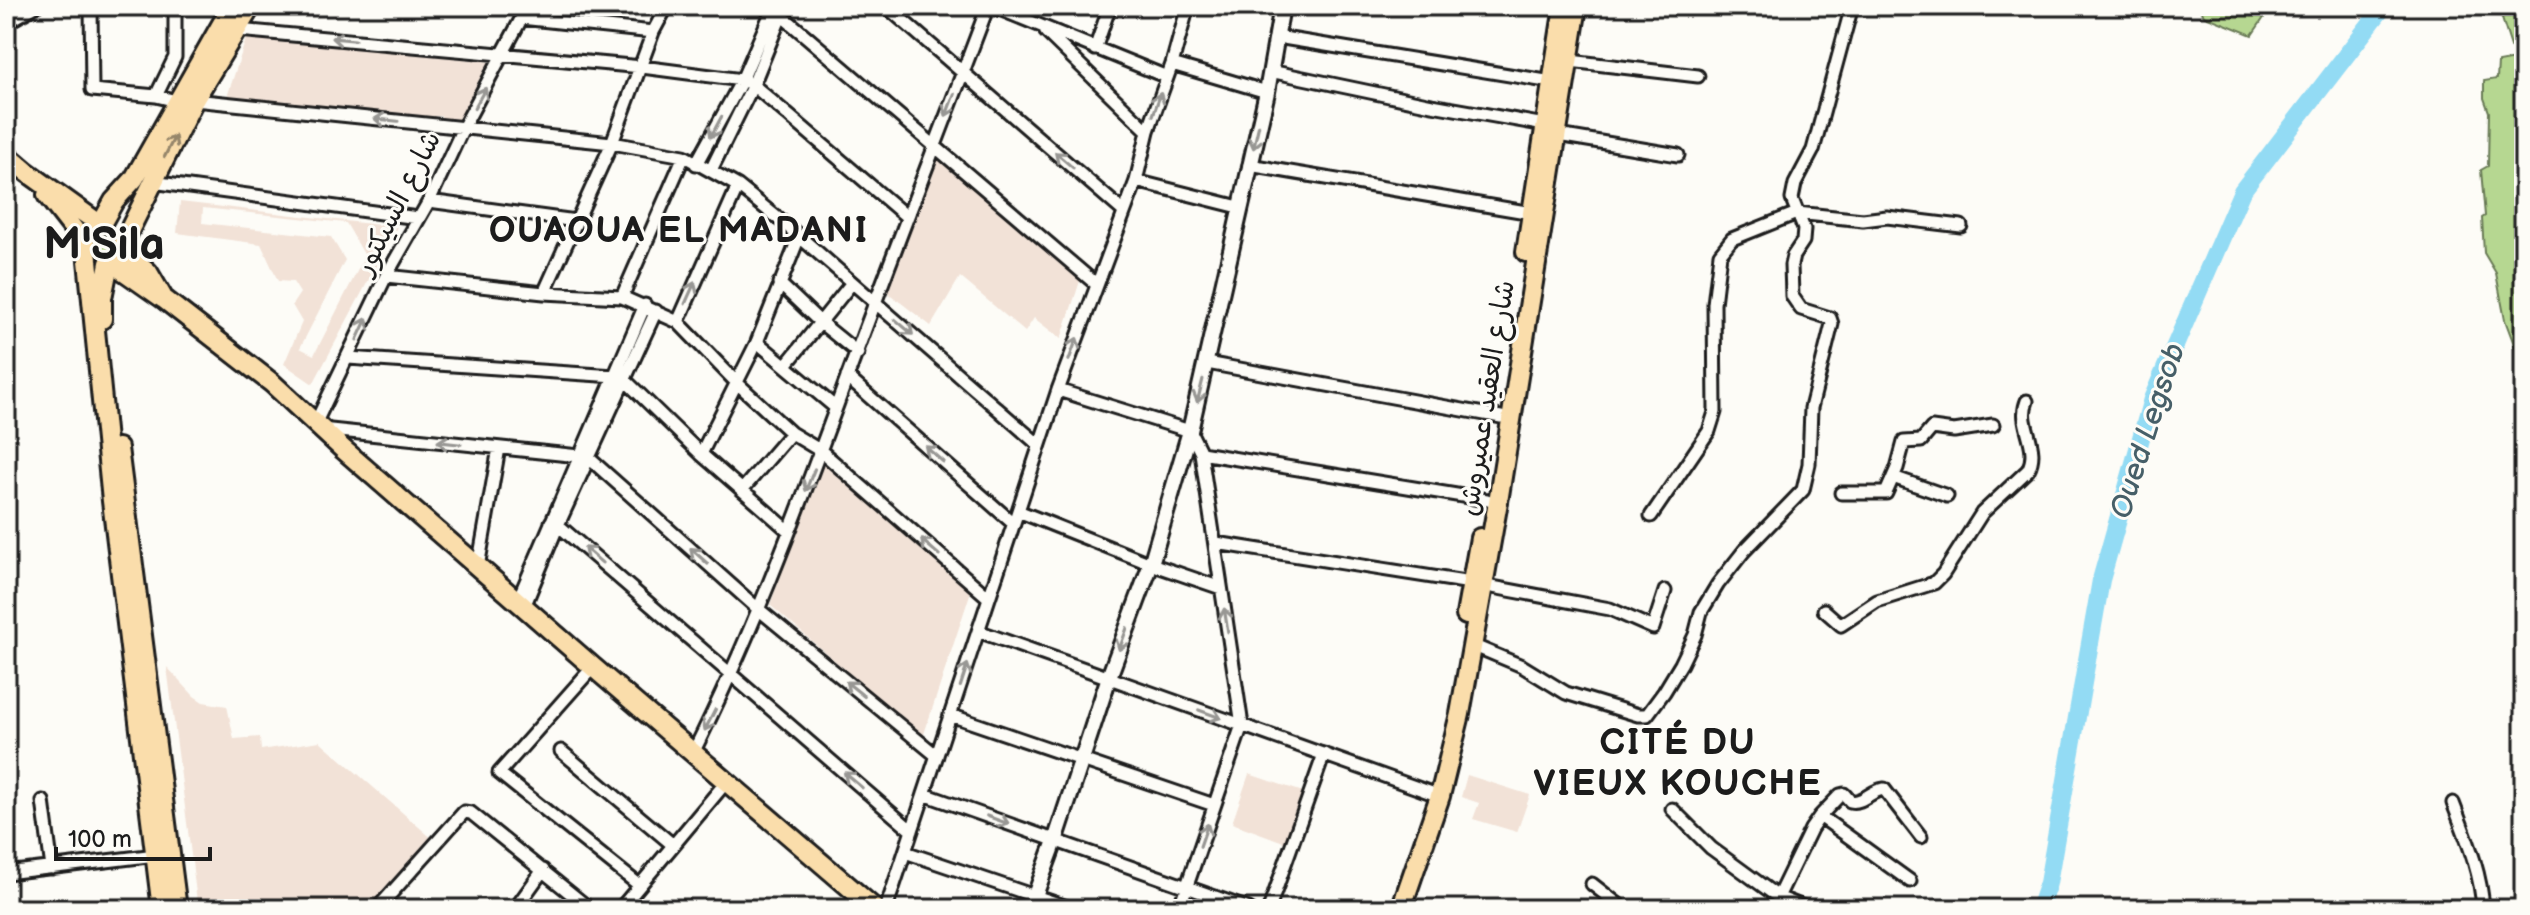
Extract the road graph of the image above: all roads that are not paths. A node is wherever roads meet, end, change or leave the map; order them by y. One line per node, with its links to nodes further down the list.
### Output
1 (91, 6): 34 (street)
2 (175, 6): 34 (street)
3 (232, 6): 35 (main road)
4 (251, 6): 19 (main road)
5 (528, 6): 16 (street, شارع السيكتور)
6 (667, 6): 20 (street)
7 (886, 6): 28 (street)
8 (990, 6): 18 (street); 28 (street)
9 (1110, 6): 22 (street)
10 (1188, 6): 25 (street)
11 (1282, 6): 21 (street)
12 (1564, 6): 24 (main road, شارع العقيد عميروش); 31 (main road, شارع العقيد عميروش)
13 (1852, 6): 56 (street)
14 (33, 7): 17 (street)
15 (776, 9): 32 (street); 40 (street)
16 (521, 18): 20 (street); 23 (street, شارع السيكتور)
17 (6, 23)
18 (1040, 26): 22 (street); 38 (street)
19 (238, 30): 23 (street, one-way to 19); 35 (main road)
20 (653, 32): 26 (street)
21 (1277, 37): 27 (street); 31 (street)
22 (1095, 49): 30 (street)
23 (504, 54): 26 (street); 36 (street, شارع السيكتور, one-way to 23)
24 (1570, 61): 29 (street); 37 (main road, شارع العقيد عميروش)
25 (1172, 64): 30 (street); 33 (street)
26 (642, 67): 32 (street); 39 (street)
27 (1270, 71): 33 (street); 37 (street)
28 (963, 72): 40 (street, one-way to 40); 54 (street, one-way to 28)
29 (1698, 76)
30 (1167, 77): 38 (street, one-way to 30)
31 (1552, 82): 37 (main road, شارع العقيد عميروش)
32 (747, 83): 44 (street, one-way to 44); 46 (street); 58 (street)
33 (1267, 92): 45 (street, one-way to 45)
34 (156, 96): 35 (street)
35 (186, 100): 36 (street, one-way to 35); 48 (main road, one-way to 35); 50 (main road)
36 (463, 128): 39 (street); 51 (street, شارع السيكتور)
37 (1552, 130): 42 (street); 55 (main road, شارع العقيد عميروش); 114 (main road, شارع العقيد عميروش)
38 (1148, 131): 47 (street)
39 (612, 143): 43 (street); 60 (street)
40 (934, 147): 58 (street); 70 (street)
41 (6, 154): 53 (main road)
42 (1678, 155)
43 (684, 156): 44 (street); 73 (street)
44 (696, 164): 46 (street)
45 (1249, 165): 52 (street); 55 (street)
46 (711, 170): 49 (street)
47 (1136, 181): 52 (street); 54 (street)
48 (152, 182): 57 (main road); 59 (street)
49 (738, 186): 63 (street); 76 (street, one-way to 49)
50 (114, 201): 53 (main road); 61 (main road)
51 (429, 201): 59 (street, شارع السيكتور); 60 (street)
52 (1239, 207): 82 (street)
53 (66, 210): 61 (main road); 64 (main road); 72 (main road)
54 (1123, 211): 70 (street)
55 (1532, 213): 90 (main road, شارع العقيد عميروش)
56 (1797, 213): 62 (street); 107 (street); 122 (street)
57 (136, 216): 65 (main road); 67 (main road)
58 (907, 217): 74 (street)
59 (418, 218): 66 (street, شارع السيكتور)
60 (576, 221): 71 (street)
61 (99, 226): 64 (main road); 65 (main road)
62 (1961, 226)
63 (799, 237): 68 (street); 69 (street)
64 (86, 247): 65 (main road); 72 (main road)
65 (117, 254): 67 (main road); 78 (main road)
66 (386, 276): 71 (street); 81 (street, شارع السيكتور, one-way to 66)
67 (146, 280): 78 (main road); 92 (main road)
68 (779, 283): 77 (street); 79 (street)
69 (851, 284): 74 (street); 77 (street)
70 (1096, 284): 87 (street, one-way to 70)
71 (544, 293): 73 (street)
72 (90, 296): 135 (main road)
73 (622, 297): 75 (street)
74 (876, 303): 80 (street); 95 (street, one-way to 95)
75 (650, 308): 76 (street); 85 (street)
76 (678, 322): 86 (street)
77 (821, 323): 80 (street); 83 (street)
78 (104, 338): 135 (main road)
79 (757, 342): 83 (street); 86 (street)
80 (858, 353): 84 (street)
81 (348, 358): 85 (street); 92 (street, شارع السيكتور)
82 (1207, 363): 90 (street); 93 (street, one-way to 93)
83 (786, 365): 89 (street)
84 (847, 377): 89 (street); 109 (street, one-way to 84)
85 (620, 378): 99 (street); 100 (street)
86 (737, 383): 94 (street); 99 (street)
87 (1058, 390): 93 (street); 95 (street)
88 (2027, 401): 120 (street)
89 (836, 408): 97 (street)
90 (1501, 417): 105 (main road, شارع العقيد عميروش)
91 (1993, 425): 101 (street)
92 (317, 426): 96 (street, one-way to 92); 113 (main road)
93 (1190, 431): 98 (street); 112 (street)
94 (791, 433): 97 (street); 102 (street)
95 (1039, 445): 106 (street)
96 (499, 448): 100 (street); 113 (street)
97 (821, 451): 110 (street, one-way to 110); 117 (street, one-way to 97)
98 (1201, 453): 105 (street); 111 (street)
99 (701, 454): 102 (street)
100 (584, 458): 108 (street); 119 (street, one-way to 100)
101 (1893, 477): 103 (street); 104 (street)
102 (742, 490): 110 (street)
103 (1841, 493)
104 (1947, 496)
105 (1487, 500): 114 (main road, شارع العقيد عميروش)
106 (1018, 511): 109 (street); 112 (street)
107 (1651, 516)
108 (554, 524): 118 (street); 124 (street, one-way to 108)
109 (1014, 524): 117 (street)
110 (789, 531): 119 (street)
111 (1216, 543): 114 (street); 115 (street)
112 (1151, 564): 115 (street); 125 (street, one-way to 125)
113 (478, 567): 118 (main road)
114 (1478, 584): 116 (street); 122 (main road, شارع العقيد عميروش); 136 (main road, شارع العقيد عميروش)
115 (1221, 588): 127 (street, one-way to 115)
116 (1665, 591)
117 (989, 598): 121 (street)
118 (521, 603): 123 (main road)
119 (757, 608): 124 (street); 131 (street, one-way to 119)
120 (1824, 610)
121 (978, 631): 125 (street); 126 (street, one-way to 121)
122 (1472, 645): 136 (main road, شارع العقيد عميروش)
123 (593, 667): 129 (main road); 153 (street)
124 (731, 676): 129 (street, one-way to 129); 142 (street, one-way to 124)
125 (1109, 677): 127 (street, one-way to 127); 132 (street)
126 (950, 715): 131 (street); 132 (street)
127 (1242, 725): 130 (street); 139 (street)
128 (561, 751): 145 (street)
129 (693, 753): 133 (main road)
130 (1324, 754): 136 (street); 168 (street)
131 (937, 756): 134 (street)
132 (1082, 760): 139 (street); 144 (street)
133 (727, 781): 145 (street); 163 (main road)
134 (924, 794): 142 (street); 144 (street, one-way to 144)
135 (155, 795): 147 (main road); 158 (main road)
136 (1440, 796): 169 (main road, شارع العقيد عميروش)
137 (43, 801): 148 (street)
138 (2453, 803): 172 (street)
139 (1214, 805): 154 (street, one-way to 139)
140 (1672, 809): 155 (street)
141 (1820, 816): 143 (street); 151 (street); 155 (street)
142 (912, 831): 146 (street)
143 (1921, 837)
144 (1055, 841): 154 (street); 156 (street)
145 (673, 845): 153 (street)
146 (905, 852): 156 (street); 164 (street)
147 (156, 855): 148 (street); 157 (main road)
148 (52, 868): 150 (street)
149 (543, 870): 159 (street); 160 (street); 161 (street)
150 (6, 873)
151 (1910, 881)
152 (1592, 884): 170 (street)
153 (639, 885): 162 (street)
154 (1186, 887): 166 (street); 167 (street)
155 (1778, 897): 171 (street)
156 (1033, 903): 165 (street)
157 (162, 909)
158 (177, 909)
159 (377, 909)
160 (515, 909)
161 (590, 909)
162 (620, 909)
163 (875, 909)
164 (886, 909)
165 (1073, 909)
166 (1179, 909)
167 (1249, 909)
168 (1269, 909)
169 (1401, 909)
170 (1624, 909)
171 (1808, 909)
172 (2483, 909)

